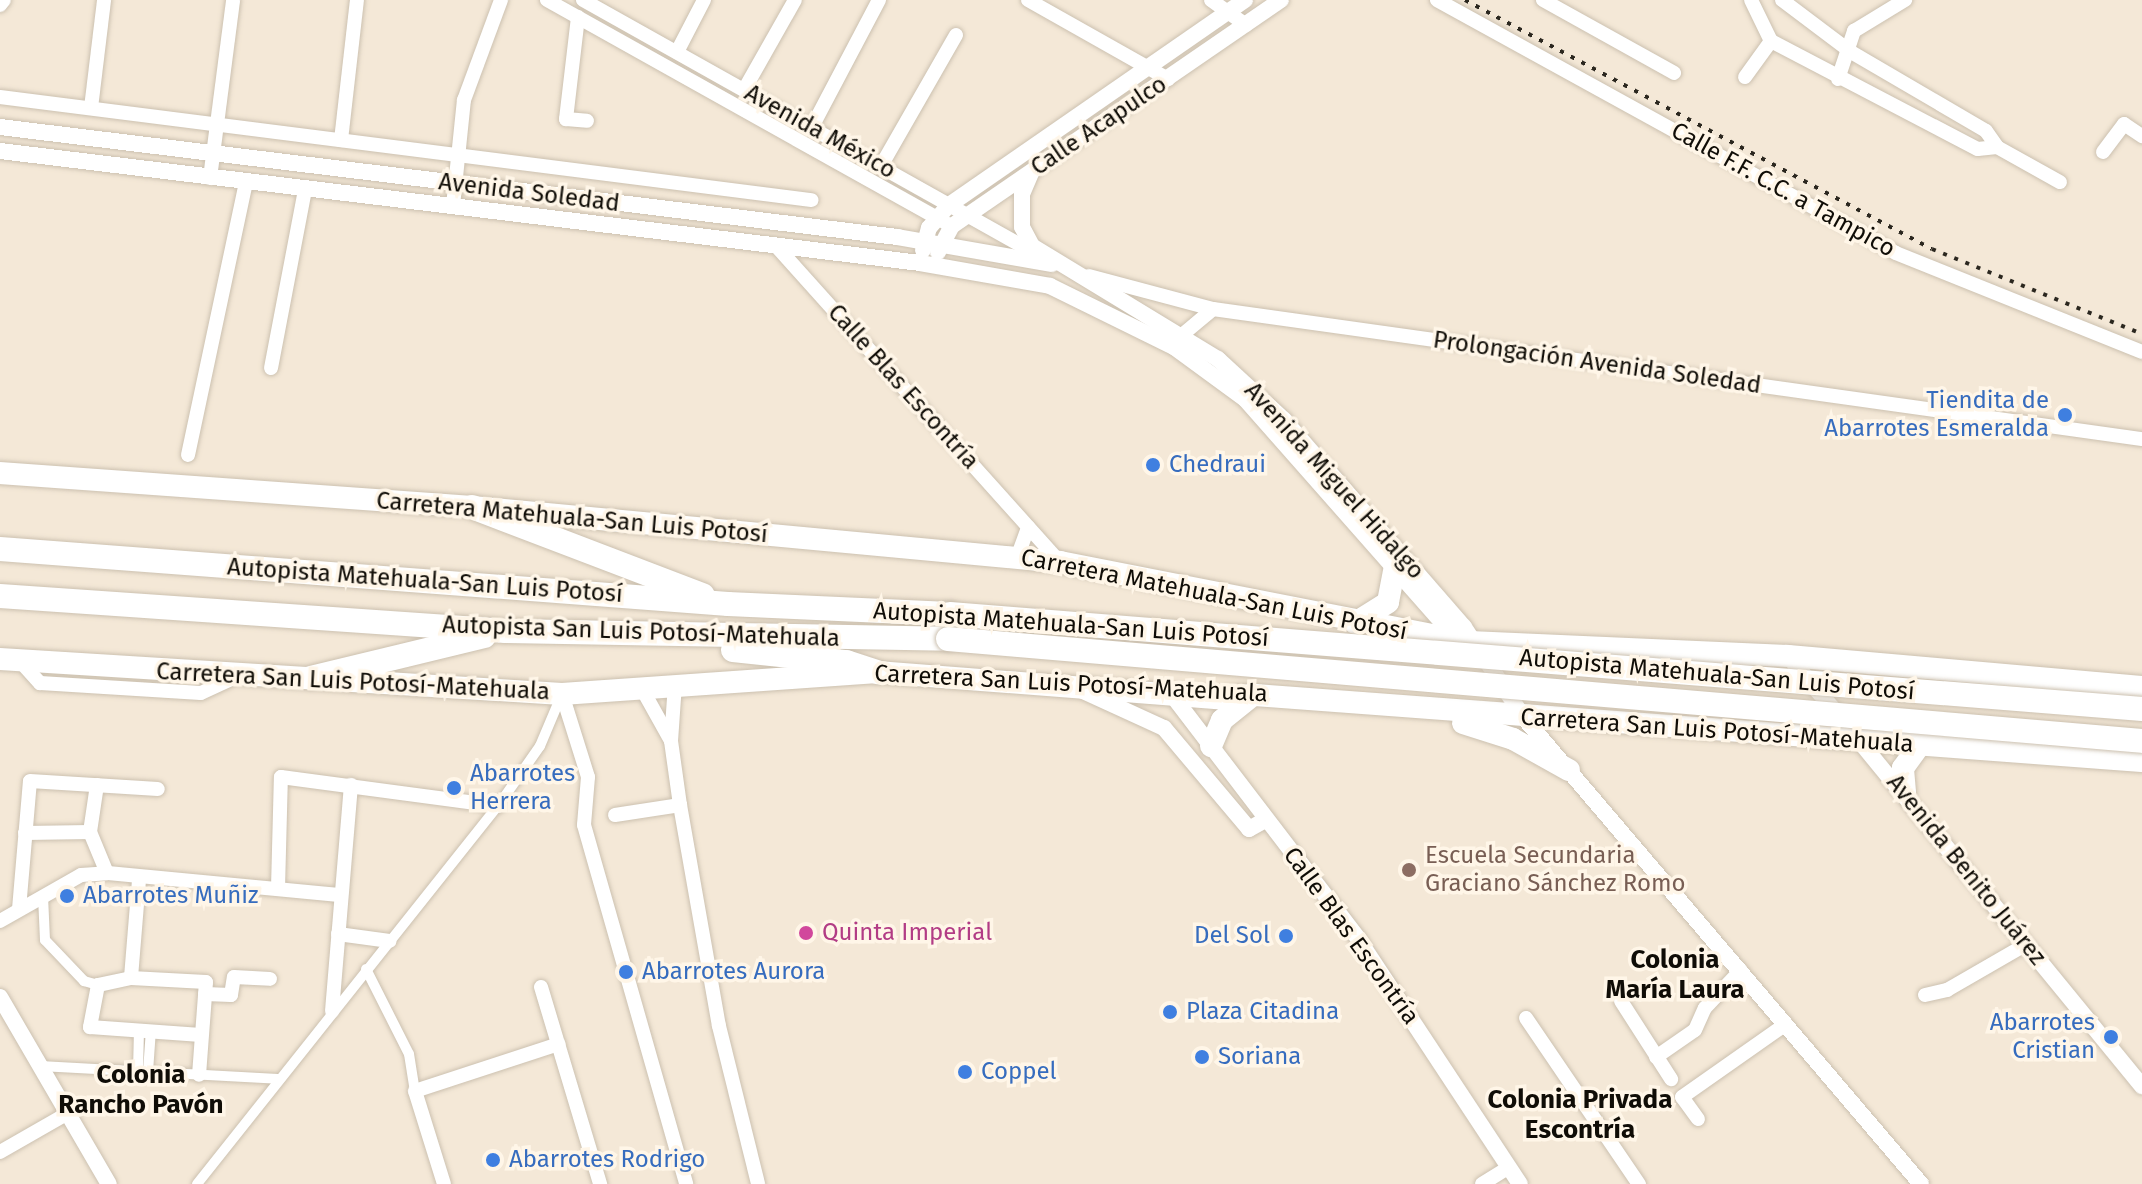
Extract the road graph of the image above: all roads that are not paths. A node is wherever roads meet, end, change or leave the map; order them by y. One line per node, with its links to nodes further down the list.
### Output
1 (4, 0): 21 (street)
2 (104, 0): 37 (street)
3 (233, 0): 39 (street)
4 (357, 0): 43 (street)
5 (501, 0): 48 (street)
6 (547, 0): 24 (street, Avenida México)
7 (583, 0): 23 (street, Avenida México)
8 (617, 0): 23 (street)
9 (704, 0): 28 (street)
10 (795, 0): 35 (street)
11 (879, 0): 41 (street)
12 (1028, 0): 30 (street)
13 (1211, 0): 22 (street)
14 (1245, 0): 22 (street, Calle Acapulco)
15 (1281, 0): 25 (street, Calle Acapulco)
16 (1437, 0): 71 (street, Calle F.F. C.C. a Tampico)
17 (1543, 0): 31 (street)
18 (1751, 0): 27 (street)
19 (1782, 0): 29 (street)
20 (1905, 0): 29 (street)
21 (0, 5)
22 (1228, 12): 25 (street); 30 (street, Calle Acapulco)
23 (609, 15): 28 (street, Avenida México)
24 (578, 17): 38 (street); 62 (street, Avenida México)
25 (1246, 25): 33 (street, Calle Acapulco)
26 (956, 35): 49 (street)
27 (1771, 41): 32 (street); 34 (street)
28 (677, 52): 35 (street, Avenida México)
29 (1851, 52): 34 (street); 44 (street)
30 (1147, 67): 33 (street); 58 (street, Calle Acapulco)
31 (1674, 73)
32 (1745, 77)
33 (1168, 79): 50 (street, Calle Acapulco)
34 (1838, 79): 44 (street)
35 (744, 90): 41 (street, Avenida México)
36 (0, 97): 37 (street)
37 (91, 108): 39 (street)
38 (587, 121)
39 (217, 125): 43 (street); 47 (street)
40 (0, 127): 47 (street, Avenida Soledad)
41 (812, 127): 49 (street, Avenida México)
42 (2142, 136): 46 (street)
43 (341, 140): 48 (street)
44 (1997, 147): 53 (street)
45 (0, 151): 51 (street, Avenida Soledad)
46 (2103, 152)
47 (214, 154): 51 (street); 54 (street, Avenida Soledad)
48 (458, 155): 54 (street); 55 (street)
49 (881, 166): 58 (street, Avenida México)
50 (1031, 173): 61 (street, Calle Acapulco); 67 (street)
51 (210, 178): 52 (street, Avenida Soledad)
52 (246, 182): 56 (street, Avenida Soledad); 75 (street)
53 (2060, 182)
54 (455, 184): 59 (street); 60 (street, Avenida Soledad)
55 (686, 185): 57 (street); 60 (street)
56 (305, 189): 59 (street, Avenida Soledad); 72 (street)
57 (811, 200)
58 (949, 205): 61 (street, Avenida México); 62 (street, Calle Acapulco)
59 (453, 206): 65 (street, Avenida Soledad)
60 (686, 211): 64 (street, Avenida Soledad)
61 (967, 215): 63 (street, Calle Acapulco); 67 (street, Avenida México)
62 (937, 217): 63 (street, Avenida México); 64 (street, Calle Acapulco)
63 (952, 226): 64 (street, Calle Acapulco)
64 (932, 243): 66 (street, Calle Acapulco); 67 (street, Avenida Soledad)
65 (778, 248): 66 (street, Avenida Soledad); 78 (street, Calle Blas Escontría)
66 (928, 264): 68 (street, Avenida Soledad)
67 (1057, 265): 69 (street, Prolongación Avenida Soledad); 70 (street, Avenida Miguel Hidalgo)
68 (1050, 286): 82 (street, Avenida Miguel Hidalgo)
69 (1213, 309): 70 (street); 74 (street, Prolongación Avenida Soledad)
70 (1182, 335): 89 (street, Avenida Miguel Hidalgo)
71 (2142, 352)
72 (271, 368)
73 (2142, 426): 74 (street)
74 (2135, 438)
75 (188, 455)
76 (0, 473): 77 (main road, Carretera Matehuala-San Luis Potosí)
77 (472, 507): 80 (main road, Carretera Matehuala-San Luis Potosí); 84 (highway)
78 (1028, 527): 80 (street); 81 (street, Calle Blas Escontría)
79 (0, 549): 84 (highway, Autopista Matehuala-San Luis Potosí)
80 (1017, 558): 81 (main road, Carretera Matehuala-San Luis Potosí)
81 (1060, 562): 85 (main road, Carretera Matehuala-San Luis Potosí)
82 (1395, 567): 85 (main road); 89 (street, Avenida Miguel Hidalgo)
83 (4, 597): 87 (highway, Autopista San Luis Potosí-Matehuala)
84 (728, 604): 107 (highway, Autopista Matehuala-San Luis Potosí, bridge)
85 (1355, 623): 86 (main road, Carretera Matehuala-San Luis Potosí)
86 (1389, 629): 89 (main road, Carretera Matehuala-San Luis Potosí); 106 (main road)
87 (506, 631): 88 (highway, Autopista San Luis Potosí-Matehuala); 98 (highway)
88 (588, 634): 97 (highway); 114 (highway, Autopista San Luis Potosí-Matehuala, bridge)
89 (1469, 642): 90 (main road, Carretera Matehuala-San Luis Potosí); 95 (street, Avenida Miguel Hidalgo); 108 (main road)
90 (1504, 643): 91 (main road, Carretera Matehuala-San Luis Potosí); 95 (main road)
91 (1566, 646): 92 (main road, Carretera Matehuala-San Luis Potosí); 110 (main road)
92 (1751, 654): 93 (main road, Carretera Matehuala-San Luis Potosí); 111 (main road)
93 (1788, 656): 96 (main road, Carretera Matehuala-San Luis Potosí); 113 (street, Avenida Benito Juárez)
94 (10, 660): 98 (main road, Carretera San Luis Potosí-Matehuala)
95 (1487, 667): 109 (street, Avenida Miguel Hidalgo)
96 (1936, 669): 101 (main road, Carretera Matehuala-San Luis Potosí); 116 (main road)
97 (877, 672): 99 (main road, Carretera San Luis Potosí-Matehuala); 102 (main road, Carretera San Luis Potosí-Matehuala)
98 (311, 678): 103 (main road, Carretera San Luis Potosí-Matehuala)
99 (675, 684): 100 (main road, Carretera San Luis Potosí-Matehuala); 112 (street)
100 (641, 687): 103 (main road, Carretera San Luis Potosí-Matehuala); 112 (street)
101 (2142, 687)
102 (1077, 688): 104 (main road, Carretera San Luis Potosí-Matehuala); 126 (street)
103 (562, 694): 124 (street); 171 (street)
104 (1172, 695): 105 (main road, Carretera San Luis Potosí-Matehuala); 115 (street, Calle Blas Escontría)
105 (1255, 695): 106 (main road, Carretera San Luis Potosí-Matehuala); 115 (main road)
106 (1297, 698): 108 (main road, Carretera San Luis Potosí-Matehuala)
107 (2142, 709)
108 (1431, 712): 109 (main road, Carretera San Luis Potosí-Matehuala); 118 (main road)
109 (1524, 718): 110 (main road, Carretera San Luis Potosí-Matehuala); 118 (street, Avenida Miguel Hidalgo)
110 (1577, 722): 111 (main road, Carretera San Luis Potosí-Matehuala)
111 (1770, 735): 113 (main road, Carretera San Luis Potosí-Matehuala)
112 (671, 741): 123 (street)
113 (1860, 741): 116 (main road, Carretera San Luis Potosí-Matehuala); 122 (street, Avenida Benito Juárez)
114 (2142, 741)
115 (1211, 746): 126 (street, Calle Blas Escontría)
116 (1930, 746): 117 (main road, Carretera San Luis Potosí-Matehuala); 122 (main road)
117 (2142, 761)
118 (1569, 770): 140 (street, Avenida Miguel Hidalgo)
119 (97, 785): 121 (street); 127 (street); 128 (street)
120 (351, 785): 124 (street); 131 (street); 132 (street)
121 (158, 789)
122 (1905, 792): 138 (street, Avenida Benito Juárez)
123 (680, 805): 125 (street); 172 (street)
124 (498, 806): 137 (street)
125 (615, 815)
126 (1265, 820): 166 (street, Calle Blas Escontría)
127 (90, 832): 128 (street); 129 (street)
128 (25, 833): 134 (street)
129 (107, 873): 130 (street); 133 (street)
130 (139, 880): 131 (street); 141 (street)
131 (278, 888): 132 (street)
132 (340, 895): 136 (street)
133 (43, 896): 134 (street); 143 (street)
134 (19, 909): 135 (street)
135 (0, 921)
136 (338, 934): 137 (street); 149 (street)
137 (390, 941): 139 (street)
138 (2025, 945): 146 (street); 161 (street, Avenida Benito Juárez)
139 (366, 969): 149 (street); 162 (street)
140 (1741, 970): 151 (street, Avenida Miguel Hidalgo); 155 (street)
141 (131, 978): 143 (street); 145 (street)
142 (270, 979): 145 (street)
143 (98, 985): 152 (street)
144 (541, 987): 154 (street)
145 (205, 994): 153 (street)
146 (1925, 995)
147 (0, 997): 156 (street)
148 (1621, 1001): 155 (street)
149 (332, 1011): 159 (street)
150 (1526, 1018): 175 (street)
151 (1786, 1024): 164 (street); 176 (street, Avenida Miguel Hidalgo)
152 (145, 1032): 153 (street); 157 (street)
153 (201, 1035): 158 (street)
154 (559, 1044): 162 (street); 170 (street)
155 (1656, 1057): 160 (street)
156 (40, 1066): 157 (street); 163 (street)
157 (143, 1072): 158 (street)
158 (199, 1075): 159 (street)
159 (278, 1079): 168 (street)
160 (1671, 1079)
161 (2142, 1086)
162 (415, 1091): 169 (street)
163 (68, 1113): 165 (street); 167 (street)
164 (1698, 1119)
165 (0, 1152)
166 (1508, 1168): 173 (street); 174 (street, Calle Blas Escontría)
167 (109, 1184)
168 (197, 1184)
169 (444, 1184)
170 (600, 1184)
171 (686, 1184)
172 (758, 1184)
173 (1482, 1184)
174 (1520, 1184)
175 (1639, 1184)
176 (1921, 1184)

